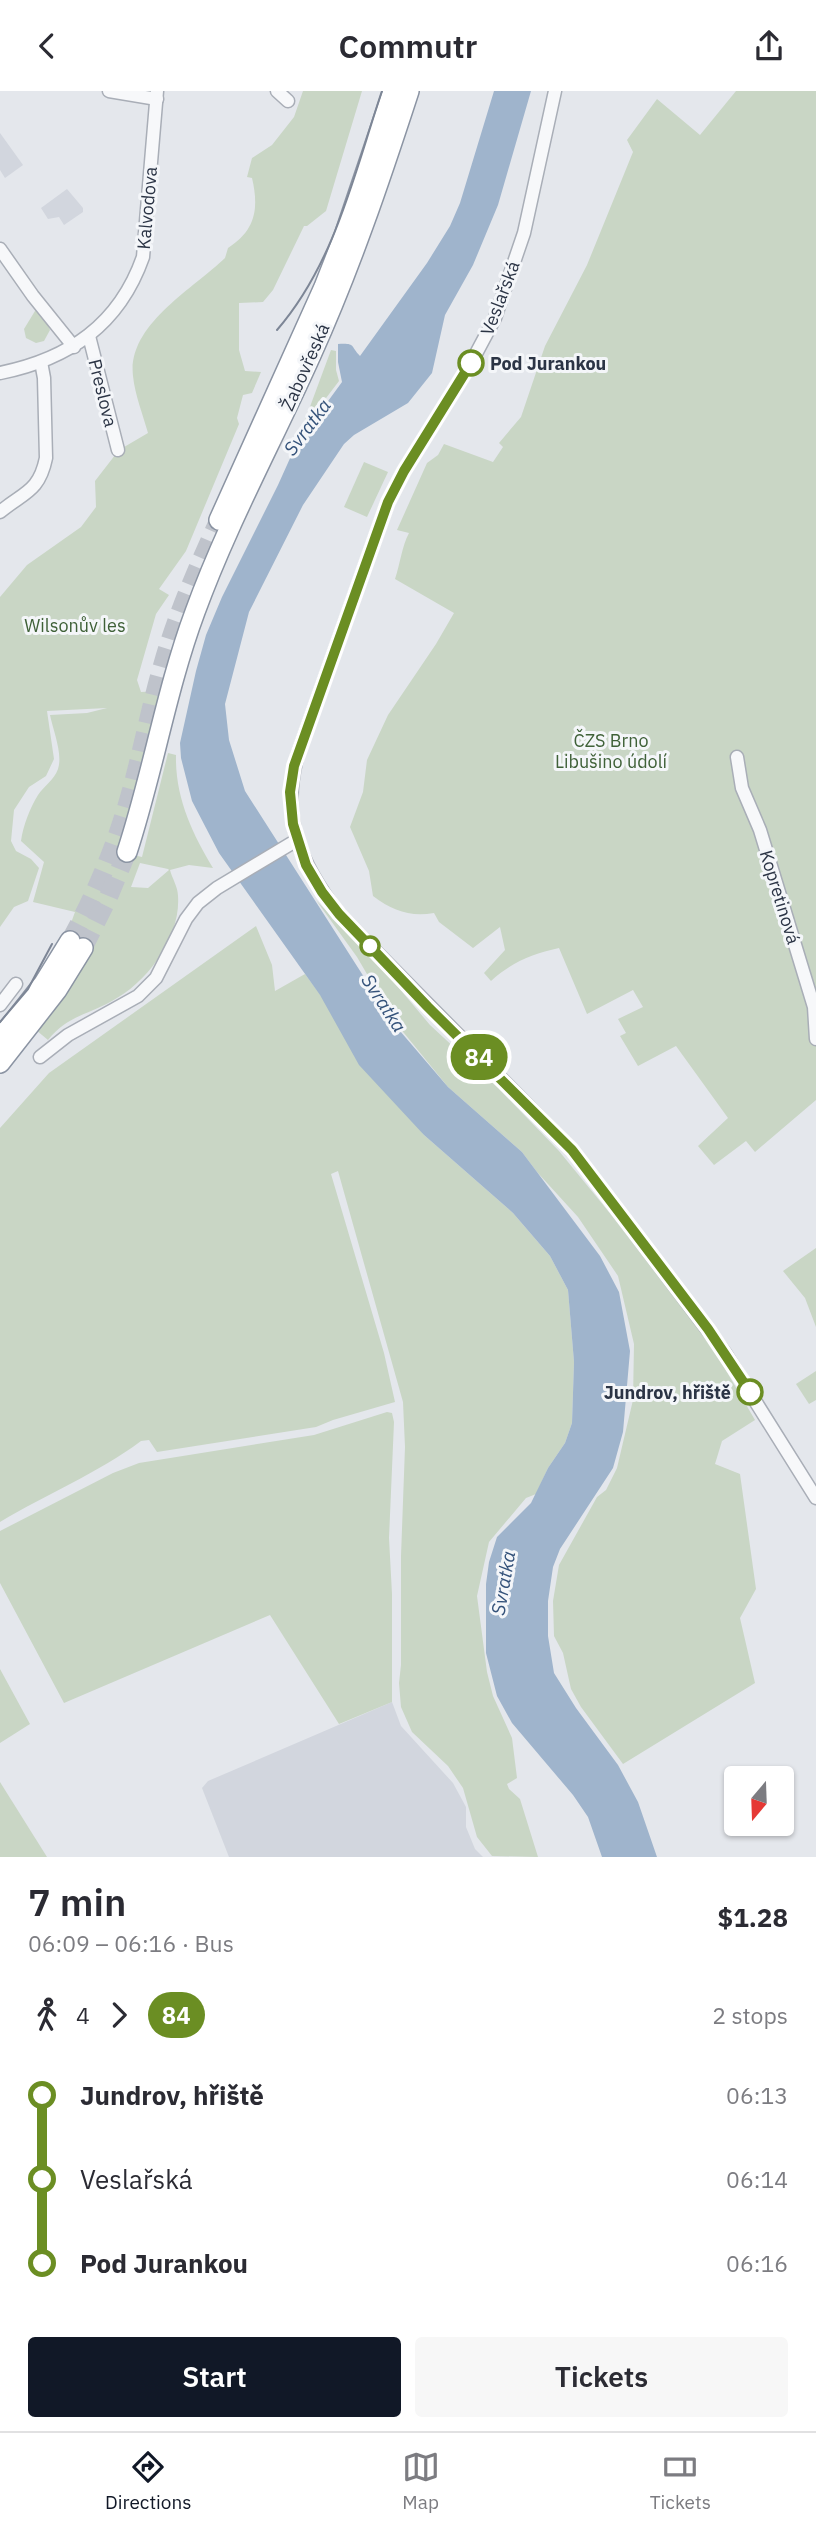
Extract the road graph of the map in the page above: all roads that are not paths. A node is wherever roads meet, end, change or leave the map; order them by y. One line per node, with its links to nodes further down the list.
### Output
1 (109, 91): 6 (street)
2 (277, 91): 7 (street)
3 (393, 91): 15 (highway, Žabovřeská)
4 (409, 91): 18 (highway, Žabovřeská)
5 (555, 91): 17 (street, Veslařská)
6 (157, 95): 9 (street, Kalvodova)
7 (288, 101)
8 (0, 249): 10 (street, Preslova)
9 (89, 336): 10 (street, Kalvodova); 13 (street, Preslova)
10 (74, 347): 11 (street, Kalvodova)
11 (41, 362): 12 (street, Kalvodova); 14 (street)
12 (0, 373)
13 (118, 450)
14 (0, 512)
15 (219, 520)
16 (737, 757): 22 (street, Kopretinová)
17 (297, 840): 23 (street); 25 (street, Veslařská)
18 (127, 852)
19 (16, 984): 20 (street)
20 (0, 1005)
21 (0, 1039): 24 (highway)
22 (816, 1039)
23 (40, 1057)
24 (0, 1063)
25 (816, 1498)

